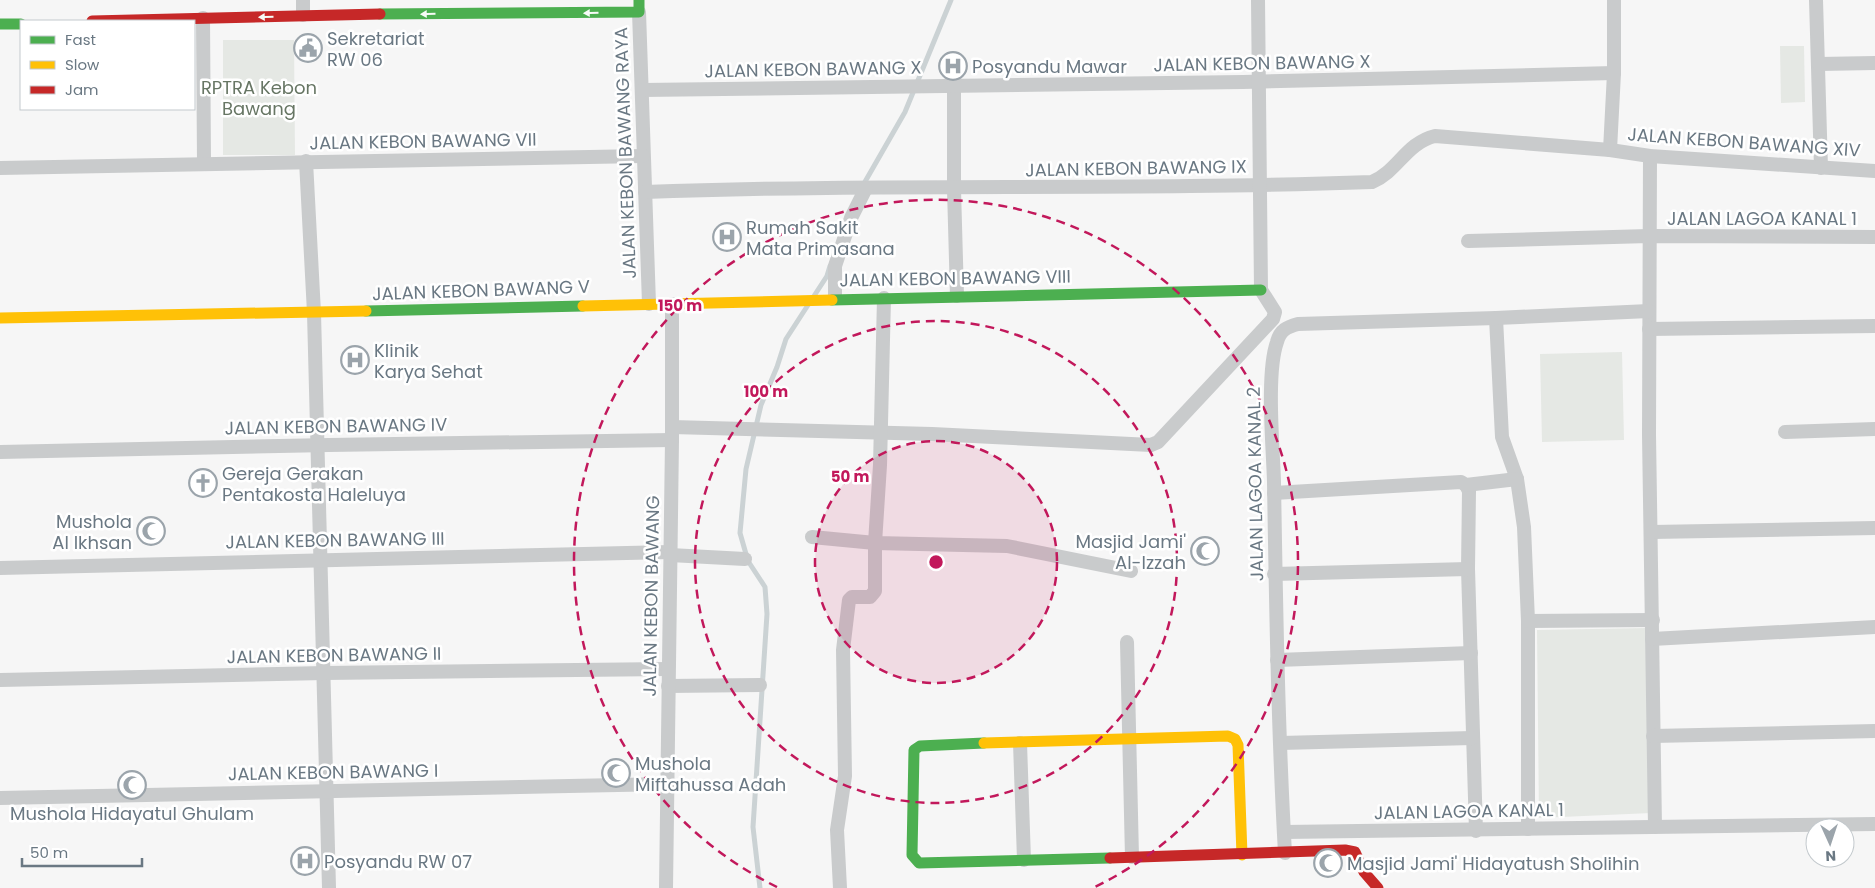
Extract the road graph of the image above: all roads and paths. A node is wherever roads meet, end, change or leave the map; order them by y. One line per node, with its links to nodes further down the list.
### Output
1 (303, 0): 6 (street)
2 (1258, 0): 14 (street)
3 (1614, 0): 13 (street)
4 (1816, 0): 12 (street)
5 (639, 6): 6 (street, one-way to 6); 16 (street, JALAN KEBON BAWANG RAYA)
6 (303, 16): 7 (street, one-way to 7)
7 (204, 18): 8 (street); 21 (street)
8 (129, 20)
9 (0, 24): 10 (street)
10 (20, 24)
11 (1875, 63): 12 (street)
12 (1819, 64): 23 (street)
13 (1614, 73): 14 (street, JALAN KEBON BAWANG X); 17 (street)
14 (1260, 82): 15 (street, JALAN KEBON BAWANG X); 25 (street)
15 (954, 87): 16 (street, JALAN KEBON BAWANG X); 27 (street)
16 (642, 90): 18 (street, JALAN KEBON BAWANG RAYA)
17 (1610, 150): 19 (street, JALAN KEBON BAWANG XIV); 25 (street, JALAN KEBON BAWANG IX)
18 (643, 156): 20 (street, JALAN KEBON BAWANG VII); 28 (street, JALAN KEBON BAWANG RAYA)
19 (1650, 156): 23 (street, JALAN KEBON BAWANG XIV); 29 (street, JALAN LAGOA KANAL 1)
20 (306, 161): 21 (street, JALAN KEBON BAWANG VII); 39 (street)
21 (204, 163): 22 (street, JALAN KEBON BAWANG VII)
22 (0, 168)
23 (1821, 168): 24 (street, JALAN KEBON BAWANG XIV)
24 (1875, 171)
25 (1261, 186): 27 (street, JALAN KEBON BAWANG IX); 32 (street)
26 (866, 188): 27 (street, JALAN KEBON BAWANG IX); 28 (street, JALAN KEBON BAWANG IX); 34 (street)
27 (954, 189): 33 (street)
28 (645, 192): 36 (street, JALAN KEBON BAWANG RAYA)
29 (1649, 236): 30 (street, JALAN LAGOA KANAL 1); 31 (street); 38 (street, JALAN LAGOA KANAL 1)
30 (1875, 237)
31 (1468, 242)
32 (1261, 290): 33 (street, JALAN KEBON BAWANG VIII); 47 (street, JALAN KEBON BAWANG IV)
33 (957, 296): 35 (street, JALAN KEBON BAWANG VIII)
34 (832, 298): 35 (street, JALAN KEBON BAWANG VIII); 37 (street, JALAN KEBON BAWANG VIII)
35 (884, 298): 47 (street)
36 (649, 304): 37 (street, JALAN KEBON BAWANG VIII); 39 (street, JALAN KEBON BAWANG V)
37 (672, 304): 46 (street, JALAN KEBON BAWANG)
38 (1649, 311): 41 (street, JALAN LAGOA KANAL 2); 43 (street, JALAN LAGOA KANAL 1)
39 (314, 314): 40 (street, JALAN KEBON BAWANG V); 48 (street)
40 (0, 318)
41 (1496, 318): 50 (street); 52 (street, JALAN LAGOA KANAL 2)
42 (1875, 326): 43 (street)
43 (1649, 329): 54 (street, JALAN LAGOA KANAL 1)
44 (1875, 429): 45 (street)
45 (1785, 432)
46 (672, 433): 47 (street, JALAN KEBON BAWANG IV); 48 (street, JALAN KEBON BAWANG IV); 57 (street, JALAN KEBON BAWANG)
47 (881, 434): 56 (street)
48 (317, 445): 49 (street, JALAN KEBON BAWANG IV); 59 (street)
49 (0, 452)
50 (1517, 479): 51 (street); 65 (street)
51 (1466, 485): 52 (street); 61 (street)
52 (1274, 493): 63 (street, JALAN LAGOA KANAL 2)
53 (1875, 528): 54 (street)
54 (1652, 532): 64 (street, JALAN LAGOA KANAL 1)
55 (812, 537): 56 (street)
56 (875, 543): 62 (street); 96 (street)
57 (670, 554): 58 (street, JALAN KEBON BAWANG III); 59 (street, JALAN KEBON BAWANG III); 71 (street, JALAN KEBON BAWANG)
58 (746, 559)
59 (319, 560): 60 (street, JALAN KEBON BAWANG III); 72 (street)
60 (0, 568)
61 (1468, 569): 63 (street); 69 (street)
62 (1131, 571)
63 (1274, 574): 70 (street, JALAN LAGOA KANAL 2)
64 (1653, 620): 65 (street); 67 (street, JALAN LAGOA KANAL 1)
65 (1528, 622): 87 (street)
66 (1875, 627): 67 (street)
67 (1652, 639): 77 (street, JALAN LAGOA KANAL 1)
68 (1127, 642): 78 (street)
69 (1471, 653): 70 (street); 79 (street)
70 (1278, 660): 80 (street, JALAN LAGOA KANAL 2)
71 (668, 670): 72 (street, JALAN KEBON BAWANG II); 75 (street, JALAN KEBON BAWANG)
72 (325, 673): 73 (street, JALAN KEBON BAWANG II); 83 (street)
73 (0, 680)
74 (760, 685): 75 (street)
75 (668, 686): 82 (street, JALAN KEBON BAWANG)
76 (1875, 731): 77 (street)
77 (1653, 736): 86 (street, JALAN LAGOA KANAL 1)
78 (1130, 738): 81 (street); 91 (street); 92 (street)
79 (1472, 738): 80 (street); 88 (street)
80 (1281, 742): 89 (street, JALAN LAGOA KANAL 2)
81 (1020, 743): 93 (street); 93 (street)
82 (667, 784): 83 (street, JALAN KEBON BAWANG I); 95 (street, JALAN KEBON BAWANG)
83 (328, 791): 84 (street, JALAN KEBON BAWANG I); 94 (street)
84 (0, 798)
85 (1875, 824): 86 (street, JALAN LAGOA KANAL 1)
86 (1655, 826): 87 (street, JALAN LAGOA KANAL 1)
87 (1528, 829): 88 (street, JALAN LAGOA KANAL 1)
88 (1476, 831): 89 (street, JALAN LAGOA KANAL 1)
89 (1284, 832): 90 (street, JALAN LAGOA KANAL 2)
90 (1285, 853): 91 (street); 97 (street)
91 (1242, 855): 92 (street)
92 (1132, 858): 93 (street)
93 (1024, 860)
94 (329, 888)
95 (666, 888)
96 (840, 888)
97 (1378, 888)

